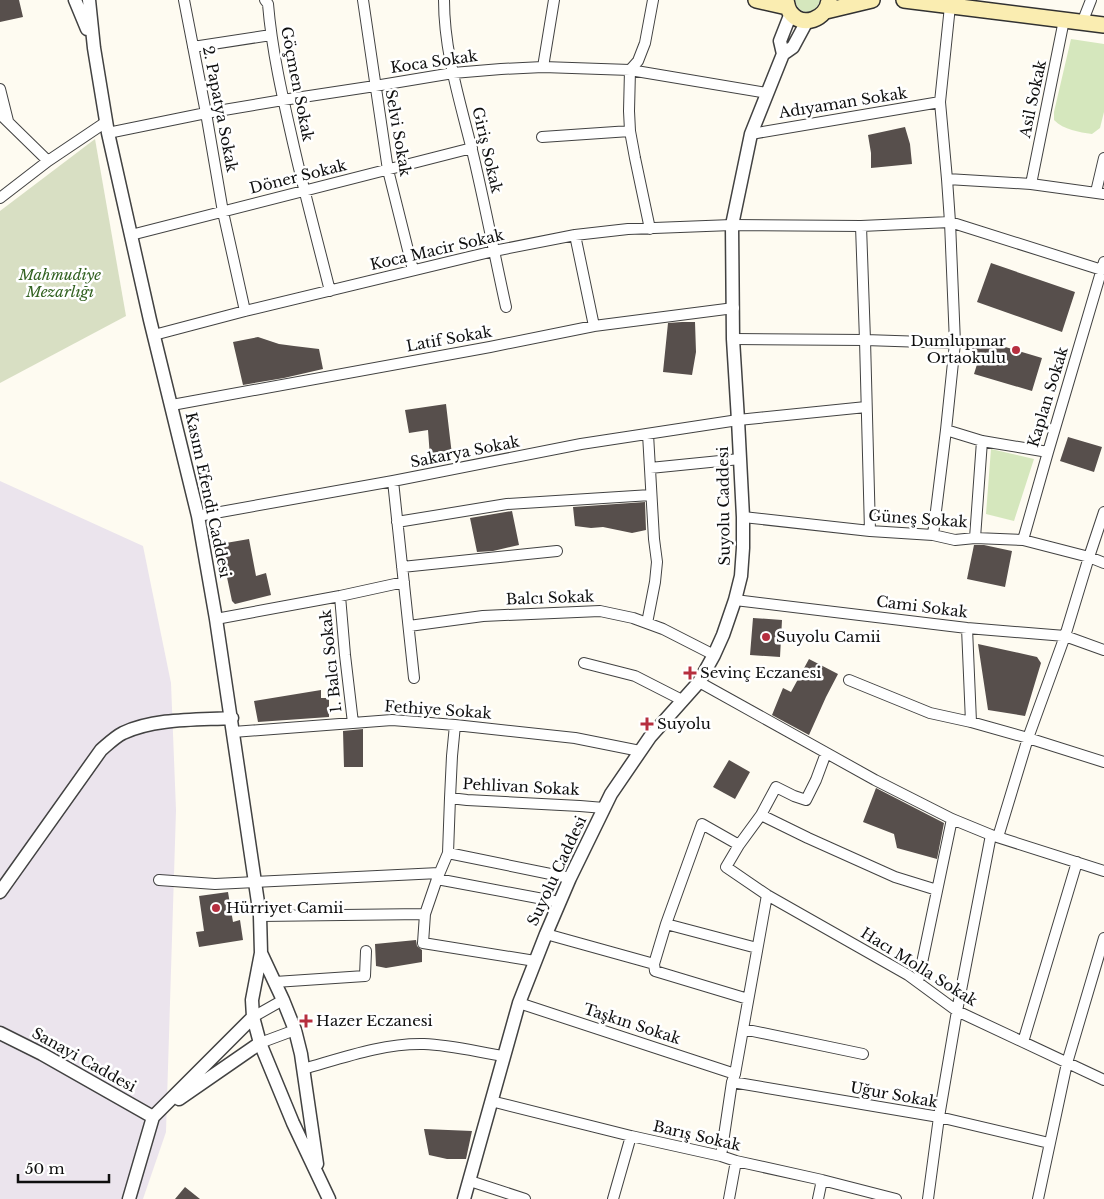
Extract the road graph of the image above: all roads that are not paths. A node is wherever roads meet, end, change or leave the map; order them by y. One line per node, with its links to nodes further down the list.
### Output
1 (76, 0): 22 (street, Kasım Efendi Caddesi)
2 (88, 0): 22 (street, Kasım Efendi Caddesi)
3 (184, 0): 21 (street, 2. Papatya Sokak)
4 (265, 0): 20 (street, Göçmen Sokak)
5 (363, 0): 27 (street, Selvi Sokak)
6 (444, 0): 26 (street, Giriş Sokak)
7 (554, 0): 24 (street)
8 (653, 0): 25 (street)
9 (756, 0): 15 (main road)
10 (872, 0): 14 (main road)
11 (904, 0): 13 (main road)
12 (1091, 0): 18 (street)
13 (958, 4): 16 (main road); 31 (street)
14 (827, 6): 17 (main road)
15 (788, 7): 17 (main road); 23 (street)
16 (1064, 20): 18 (main road); 43 (street, Asil Sokak)
17 (807, 21): 23 (street)
18 (1082, 22): 19 (main road)
19 (1104, 25)
20 (271, 35): 21 (street); 30 (street, Göçmen Sokak)
21 (193, 47): 32 (street, 2. Papatya Sokak)
22 (94, 48): 34 (street, Kasım Efendi Caddesi)
23 (783, 54): 29 (street, Suyolu Caddesi)
24 (543, 67): 25 (street, Koca Sokak); 26 (street, Koca Sokak)
25 (630, 70): 29 (street, Koca Sokak); 35 (street)
26 (453, 73): 27 (street, Koca Sokak); 38 (street, Giriş Sokak)
27 (375, 86): 30 (street, Koca Sokak); 41 (street, Selvi Sokak)
28 (0, 89): 33 (street)
29 (767, 93): 36 (street, Suyolu Caddesi)
30 (283, 100): 32 (street, Koca Sokak); 44 (street, Göçmen Sokak)
31 (940, 102): 36 (street, Adıyaman Sokak); 42 (street)
32 (206, 113): 34 (street, Koca Sokak); 47 (street, 2. Papatya Sokak)
33 (4, 118): 40 (street)
34 (107, 127): 40 (street); 52 (street, Kasım Efendi Caddesi)
35 (630, 131): 37 (street); 51 (street)
36 (750, 134): 49 (street, Suyolu Caddesi)
37 (542, 137)
38 (472, 148): 41 (street, Döner Sokak); 54 (street, Giriş Sokak)
39 (1104, 158): 45 (street)
40 (48, 161): 46 (street)
41 (388, 170): 44 (street, Döner Sokak); 56 (street, Selvi Sokak)
42 (947, 179): 43 (street); 48 (street)
43 (1031, 184): 45 (street)
44 (304, 191): 47 (street, Döner Sokak); 57 (street, Göçmen Sokak)
45 (1100, 193)
46 (0, 198)
47 (223, 212): 52 (street, Döner Sokak); 60 (street, 2. Papatya Sokak)
48 (950, 222): 50 (street, Koca Macir Sokak); 55 (street); 65 (street)
49 (732, 226): 50 (street, Koca Macir Sokak); 51 (street, Koca Macir Sokak); 59 (street, Suyolu Caddesi)
50 (861, 226): 64 (street)
51 (650, 228): 53 (street, Koca Macir Sokak)
52 (131, 235): 62 (street, Kasım Efendi Caddesi)
53 (574, 235): 54 (street, Koca Macir Sokak); 61 (street)
54 (494, 251): 56 (street, Koca Macir Sokak); 58 (street, Giriş Sokak)
55 (1103, 266): 72 (street, Kaplan Sokak)
56 (413, 270): 57 (street, Koca Macir Sokak)
57 (330, 291): 60 (street, Koca Macir Sokak)
58 (506, 307)
59 (734, 308): 61 (street, Latif Sokak); 63 (street, Suyolu Caddesi)
60 (245, 311): 62 (street, Koca Macir Sokak)
61 (594, 326): 66 (street, Latif Sokak)
62 (154, 335): 66 (street, Kasım Efendi Caddesi)
63 (733, 339): 64 (street); 68 (street, Suyolu Caddesi)
64 (865, 340): 65 (street); 67 (street)
65 (954, 343): 69 (street)
66 (172, 404): 78 (street, Kasım Efendi Caddesi)
67 (866, 407): 68 (street, Sakarya Sokak); 81 (street)
68 (738, 420): 70 (street, Sakarya Sokak); 73 (street, Suyolu Caddesi)
69 (946, 430): 71 (street); 82 (street)
70 (648, 434): 74 (street); 75 (street, Sakarya Sokak)
71 (982, 440): 72 (street); 83 (street)
72 (1048, 452): 84 (street, Kaplan Sokak)
73 (740, 459): 74 (street); 79 (street, Suyolu Caddesi)
74 (650, 468): 76 (street)
75 (393, 481): 78 (street, Sakarya Sokak); 80 (street)
76 (651, 495): 80 (street); 93 (street)
77 (1104, 512): 86 (street)
78 (198, 516): 92 (street, Kasım Efendi Caddesi)
79 (743, 517): 81 (street, Güneş Sokak); 91 (street, Suyolu Caddesi)
80 (397, 522): 88 (street)
81 (870, 532): 82 (street, Güneş Sokak)
82 (933, 536): 83 (street, Güneş Sokak)
83 (975, 538): 84 (street, Güneş Sokak)
84 (1024, 540): 86 (street, Güneş Sokak)
85 (557, 551): 88 (street)
86 (1089, 557): 87 (street, Güneş Sokak); 96 (street)
87 (1104, 563)
88 (402, 567): 89 (street)
89 (404, 582): 90 (street); 94 (street)
90 (340, 596): 92 (street); 106 (street, 1. Balcı Sokak)
91 (735, 600): 95 (street, Cami Sokak); 98 (street, Suyolu Caddesi)
92 (216, 619): 104 (street, Kasım Efendi Caddesi)
93 (647, 623): 94 (street, Balcı Sokak); 98 (street, Balcı Sokak)
94 (409, 626): 100 (street)
95 (967, 628): 96 (street, Cami Sokak); 105 (street)
96 (1065, 636): 97 (street, Cami Sokak); 109 (street)
97 (1104, 650)
98 (714, 655): 102 (street, Suyolu Caddesi)
99 (584, 663): 103 (street)
100 (414, 678)
101 (849, 680): 105 (street)
102 (699, 682): 103 (street, Suyolu Caddesi); 111 (street)
103 (682, 700): 110 (street, Suyolu Caddesi)
104 (232, 718): 108 (street, Kasım Efendi Caddesi); 127 (street)
105 (971, 722): 109 (street)
106 (353, 723): 107 (street, Fethiye Sokak); 108 (street, Fethiye Sokak)
107 (455, 725): 110 (street, Fethiye Sokak); 113 (street, Pehlivan Sokak)
108 (234, 732): 125 (street, Kasım Efendi Caddesi)
109 (1028, 738): 112 (street); 117 (street)
110 (640, 751): 114 (street, Suyolu Caddesi)
111 (826, 753): 115 (street); 116 (street)
112 (1104, 762)
113 (450, 798): 114 (street, Pehlivan Sokak); 119 (street)
114 (604, 808): 123 (street, Suyolu Caddesi)
115 (761, 815): 118 (street); 126 (street)
116 (952, 819): 117 (street); 126 (street)
117 (995, 836): 120 (street); 145 (street)
118 (739, 845): 128 (street, Hacı Molla Sokak); 132 (street)
119 (448, 853): 122 (street); 123 (street)
120 (1077, 862): 121 (street); 150 (street)
121 (1104, 871)
122 (438, 876): 125 (street); 129 (street); 130 (street)
123 (570, 878): 129 (street, Suyolu Caddesi)
124 (159, 880): 125 (street)
125 (255, 882): 131 (street, Kasım Efendi Caddesi)
126 (937, 890): 141 (street)
127 (0, 892)
128 (768, 894): 135 (street); 141 (street, Hacı Molla Sokak)
129 (559, 902): 133 (street, Suyolu Caddesi)
130 (425, 914): 131 (street); 138 (street)
131 (260, 916): 137 (street, Kasım Efendi Caddesi)
132 (666, 924): 135 (street); 139 (street)
133 (546, 934): 138 (street, Suyolu Caddesi); 139 (street)
134 (1104, 938): 154 (street)
135 (757, 948): 142 (street)
136 (366, 951): 140 (street)
137 (261, 954): 140 (street, Kasım Efendi Caddesi); 146 (street, Kasım Efendi Caddesi)
138 (535, 961): 144 (street, Suyolu Caddesi)
139 (654, 964): 142 (street)
140 (275, 982): 143 (street, Kasım Efendi Caddesi)
141 (918, 982): 145 (street, Hacı Molla Sokak)
142 (748, 999): 147 (street)
143 (283, 1000): 146 (street); 148 (street, Kasım Efendi Caddesi)
144 (519, 1003): 153 (street, Suyolu Caddesi); 156 (street, Taşkın Sokak)
145 (957, 1011): 150 (street, Hacı Molla Sokak); 160 (street)
146 (253, 1017): 151 (street, Kasım Efendi Caddesi); 159 (street)
147 (743, 1029): 152 (street); 156 (street)
148 (295, 1030): 151 (street); 155 (street, Kasım Efendi Caddesi)
149 (0, 1032): 159 (street, Sanayi Caddesi)
150 (1023, 1042): 154 (street, Hacı Molla Sokak)
151 (260, 1043): 159 (street); 165 (street, Kasım Efendi Caddesi)
152 (863, 1054)
153 (504, 1056): 155 (street); 158 (street, Suyolu Caddesi)
154 (1067, 1063): 157 (street, Hacı Molla Sokak); 162 (street)
155 (303, 1069): 165 (street, Kasım Efendi Caddesi)
156 (734, 1078): 160 (street, Uğur Sokak); 163 (street)
157 (1104, 1080)
158 (491, 1101): 161 (street, Barış Sokak); 167 (street, Suyolu Caddesi)
159 (153, 1117): 168 (street)
160 (939, 1118): 162 (street, Uğur Sokak); 176 (street)
161 (631, 1136): 163 (street, Barış Sokak); 172 (street)
162 (1049, 1143): 177 (street)
163 (721, 1156): 164 (street, Barış Sokak)
164 (736, 1161): 166 (street, Barış Sokak); 173 (street)
165 (320, 1180): 169 (street, Kasım Efendi Caddesi)
166 (822, 1180): 174 (street); 175 (street, Barış Sokak)
167 (470, 1181): 170 (street, Suyolu Caddesi); 171 (street)
168 (129, 1199)
169 (329, 1199)
170 (464, 1199)
171 (525, 1199)
172 (613, 1199)
173 (729, 1199)
174 (818, 1199)
175 (896, 1199)
176 (928, 1199)
177 (1038, 1199)

